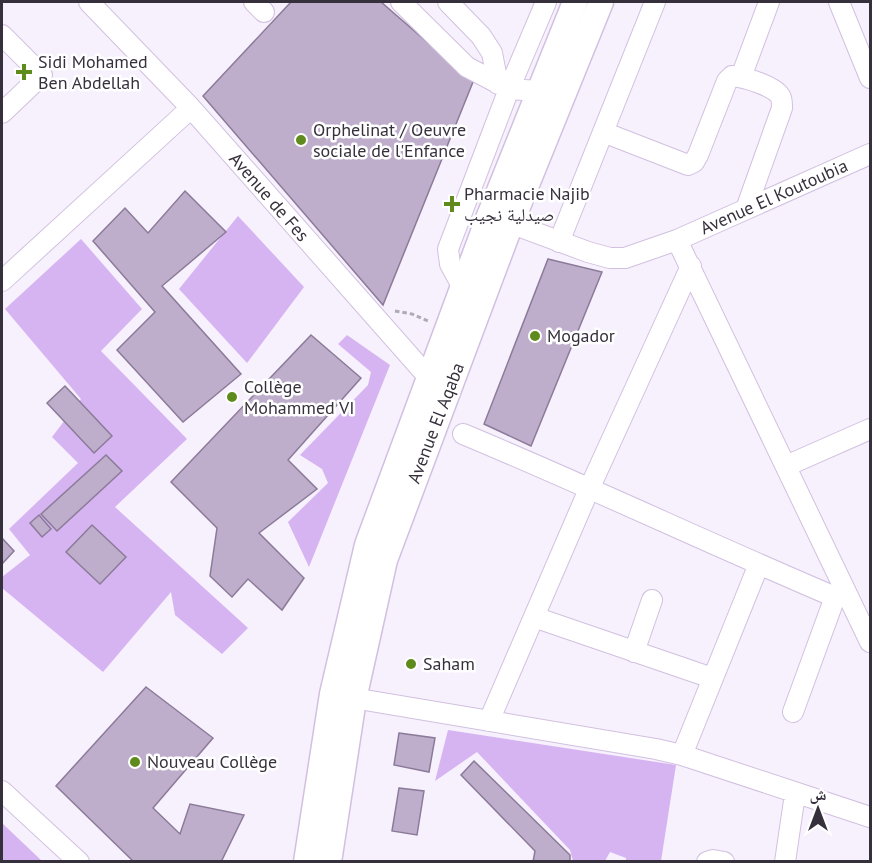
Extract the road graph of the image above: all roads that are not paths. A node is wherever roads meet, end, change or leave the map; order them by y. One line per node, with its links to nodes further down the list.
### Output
1 (89, 2): 15 (street, Avenue de Fes)
2 (401, 2): 13 (street)
3 (448, 2): 13 (street)
4 (546, 2): 13 (street)
5 (575, 2): 14 (main road, Avenue El Aqaba)
6 (601, 2): 20 (main road, Avenue El Aqaba)
7 (655, 2): 17 (street)
8 (769, 2): 11 (street)
9 (839, 2): 12 (street)
10 (2, 35): 16 (street)
11 (741, 77): 17 (street); 19 (street)
12 (870, 78)
13 (504, 87): 14 (street); 25 (street)
14 (539, 91): 20 (main road, Avenue El Aqaba)
15 (191, 108): 24 (street); 26 (street, Avenue de Fes)
16 (2, 113)
17 (603, 132): 22 (street)
18 (870, 154): 19 (street, Avenue El Koutoubia)
19 (746, 209): 21 (street, Avenue El Koutoubia)
20 (500, 220): 22 (street, Avenue El Koutoubia); 25 (main road, Avenue El Aqaba); 27 (main road, Avenue El Aqaba)
21 (677, 240): 22 (street, Avenue El Koutoubia); 23 (street)
22 (559, 242)
23 (691, 266): 30 (street); 31 (street)
24 (2, 281)
25 (463, 288): 26 (main road, Avenue El Aqaba)
26 (429, 378): 27 (street, Avenue de Fes); 39 (main road, Avenue El Aqaba)
27 (446, 396): 39 (main road, Avenue El Aqaba)
28 (870, 429): 30 (street)
29 (463, 434): 31 (street)
30 (786, 466): 33 (street)
31 (590, 487): 32 (street); 35 (street)
32 (759, 564): 33 (street); 38 (street)
33 (841, 596): 36 (street); 40 (street)
34 (652, 600): 37 (street)
35 (534, 617): 37 (street); 41 (street)
36 (870, 642)
37 (634, 652): 38 (street)
38 (712, 678): 42 (street)
39 (343, 697): 41 (street); 47 (main road, Avenue El Aqaba); 48 (main road, Avenue El Aqaba)
40 (793, 712)
41 (489, 721): 42 (street)
42 (682, 755): 44 (street)
43 (2, 791): 46 (street)
44 (795, 794): 45 (street); 51 (street)
45 (870, 817)
46 (79, 861)
47 (306, 861)
48 (329, 861)
49 (707, 861): 50 (street)
50 (724, 861)
51 (785, 861)

